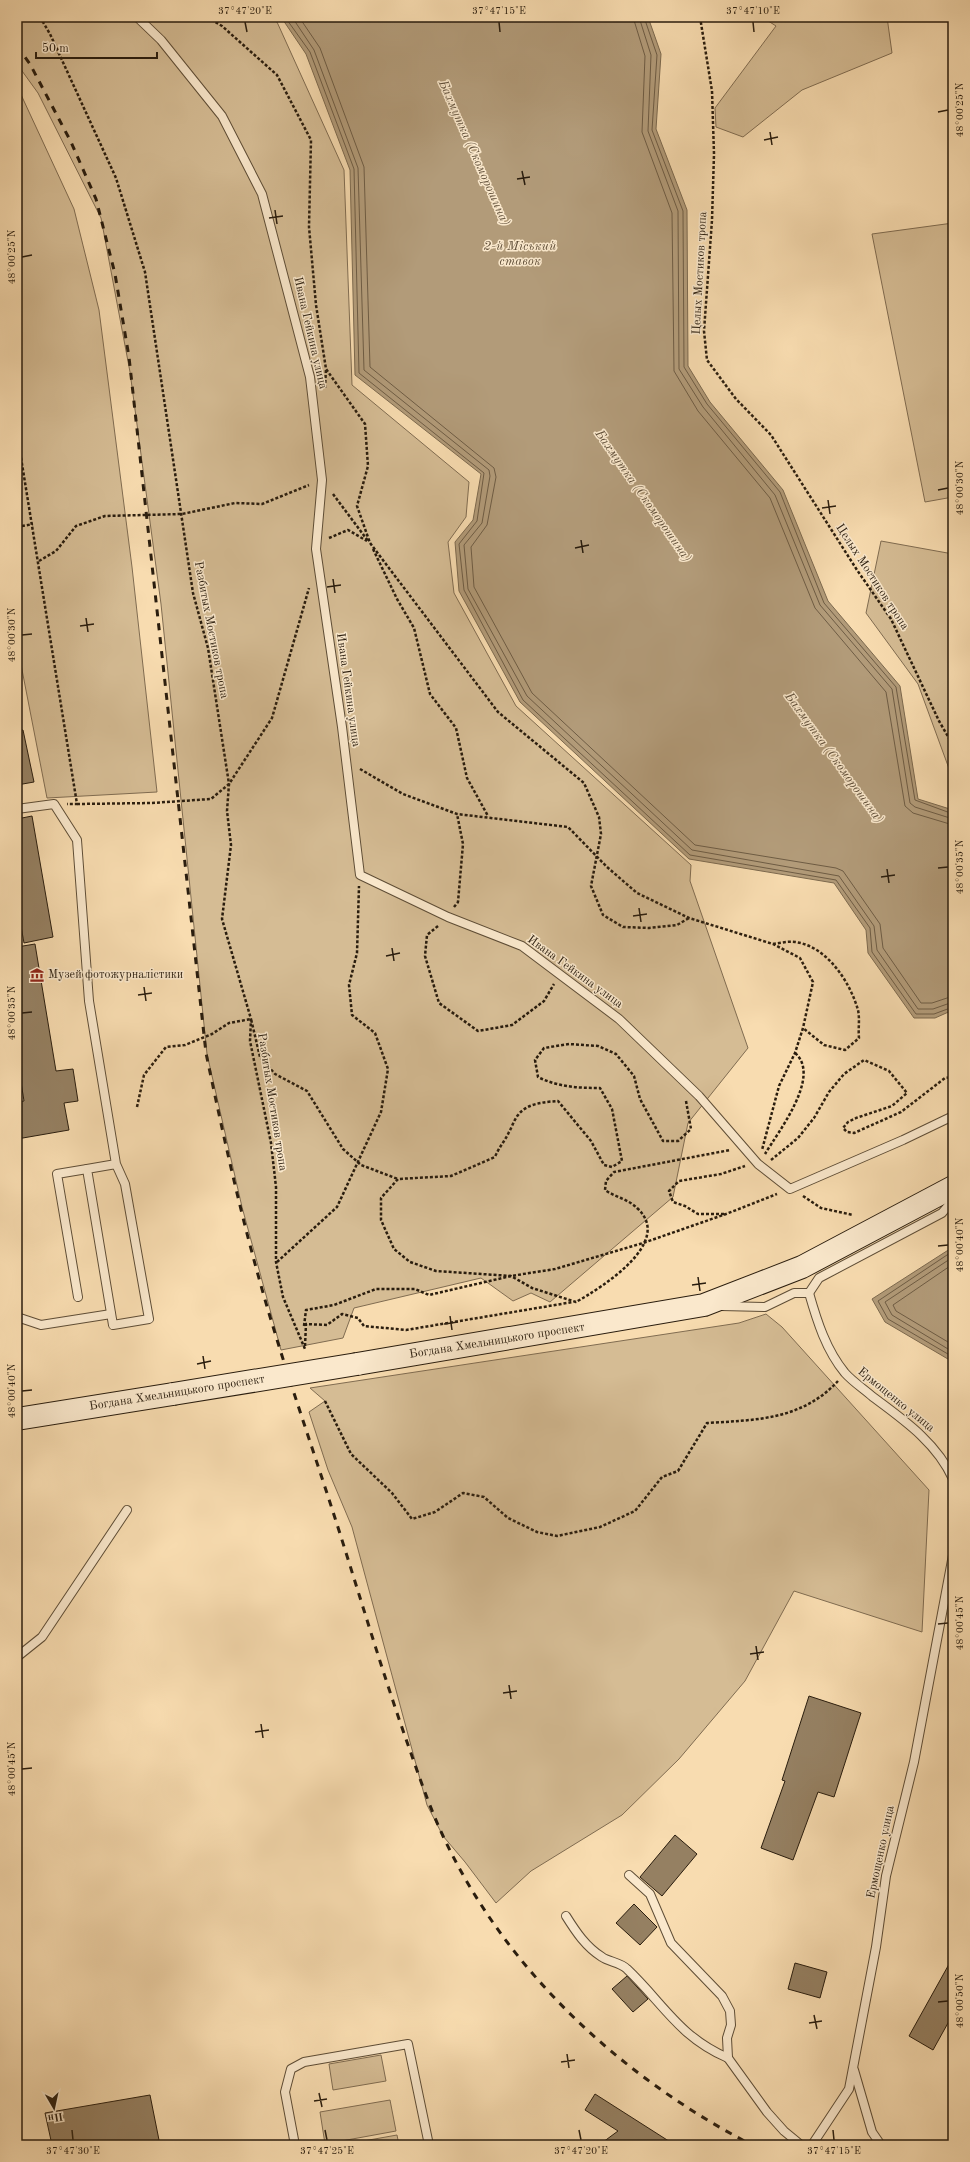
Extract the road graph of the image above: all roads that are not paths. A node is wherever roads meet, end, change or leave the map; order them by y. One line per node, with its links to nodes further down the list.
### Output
1 (136, 17): 3 (lane, Ивана Гейкина улица)
2 (17, 809): 4 (lane)
3 (953, 1116)
4 (116, 1164): 5 (lane); 11 (lane)
5 (86, 1169): 9 (lane); 11 (lane)
6 (953, 1186): 10 (main road, Богдана Хмельницького проспект)
7 (953, 1200): 8 (lane)
8 (809, 1293): 10 (lane); 14 (lane, Ермощенко улица)
9 (78, 1298)
10 (704, 1306): 13 (main road, Богдана Хмельницького проспект, bridge)
11 (111, 1314): 12 (lane)
12 (17, 1317)
13 (17, 1419)
14 (953, 1479)
15 (127, 1510): 17 (lane)
16 (953, 1555): 21 (lane, Ермощенко улица)
17 (17, 1657)
18 (629, 1875): 20 (lane)
19 (566, 1916): 20 (lane)
20 (728, 2058): 24 (lane)
21 (853, 2068): 25 (lane, Ермощенко улица); 26 (lane)
22 (295, 2145): 23 (lane)
23 (429, 2145)
24 (800, 2145)
25 (812, 2145)
26 (881, 2145)

